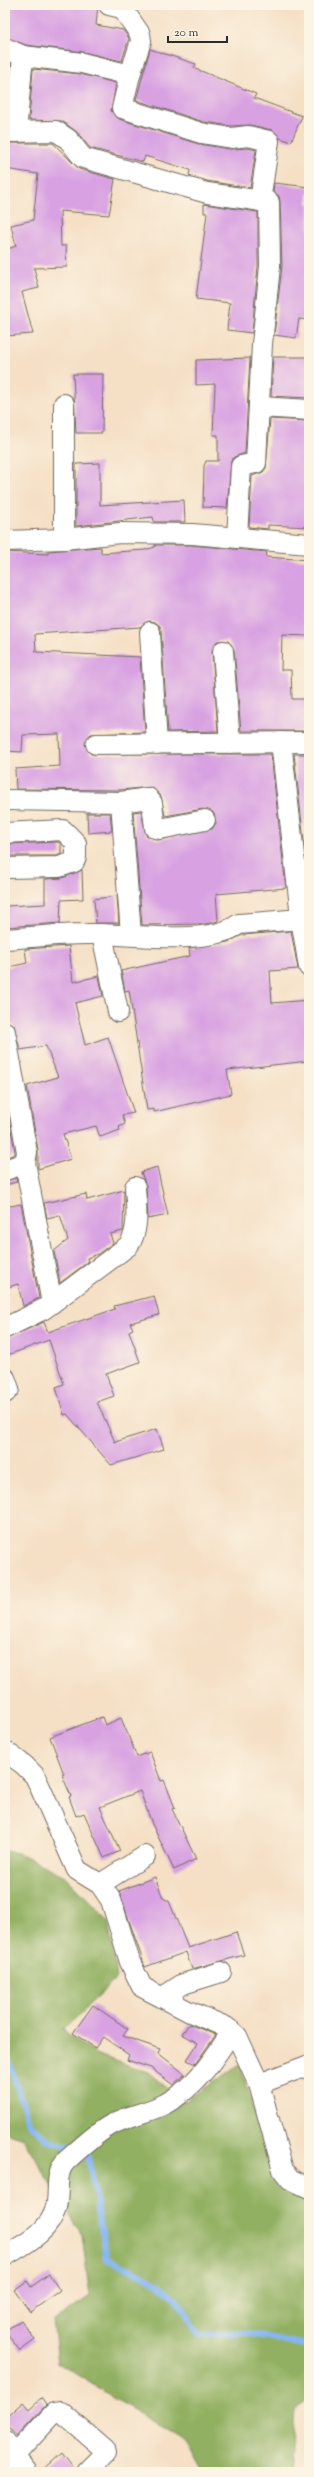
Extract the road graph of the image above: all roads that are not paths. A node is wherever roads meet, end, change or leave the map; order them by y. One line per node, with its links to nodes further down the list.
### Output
1 (109, 5): 4 (street)
2 (5, 48): 3 (street)
3 (23, 56): 4 (street); 5 (street)
4 (130, 75): 6 (street)
5 (11, 132): 6 (street)
6 (260, 201): 8 (street)
7 (64, 404): 11 (street)
8 (259, 407): 9 (street); 10 (street)
9 (309, 410)
10 (236, 538): 11 (street); 13 (street)
11 (64, 539): 12 (street)
12 (5, 541)
13 (309, 544)
14 (150, 632): 20 (street)
15 (223, 651): 18 (street)
16 (281, 742): 17 (street); 18 (street); 26 (street)
17 (309, 742)
18 (230, 743): 20 (street)
19 (96, 744): 20 (street)
20 (157, 744)
21 (5, 800): 22 (street)
22 (121, 802): 23 (street); 29 (street)
23 (205, 820)
24 (5, 833): 25 (street)
25 (5, 868)
26 (304, 897): 27 (street)
27 (301, 919): 29 (street); 31 (street)
28 (102, 934): 29 (street); 30 (street); 32 (street)
29 (131, 934)
30 (5, 939)
31 (309, 967)
32 (118, 1012)
33 (5, 1032): 34 (street)
34 (25, 1163): 35 (street); 37 (street)
35 (5, 1170)
36 (136, 1187): 37 (street)
37 (52, 1303): 38 (street)
38 (5, 1328)
39 (5, 1378): 40 (street)
40 (5, 1393)
41 (5, 1751): 43 (street)
42 (145, 1856): 43 (street)
43 (100, 1884): 45 (street)
44 (221, 1972): 45 (street)
45 (163, 1997): 46 (street)
46 (232, 2030): 48 (street); 50 (street)
47 (309, 2065): 48 (street)
48 (259, 2084): 49 (street)
49 (309, 2188)
50 (5, 2256)
51 (9, 2449): 52 (street); 53 (street)
52 (27, 2472)
53 (87, 2472)

